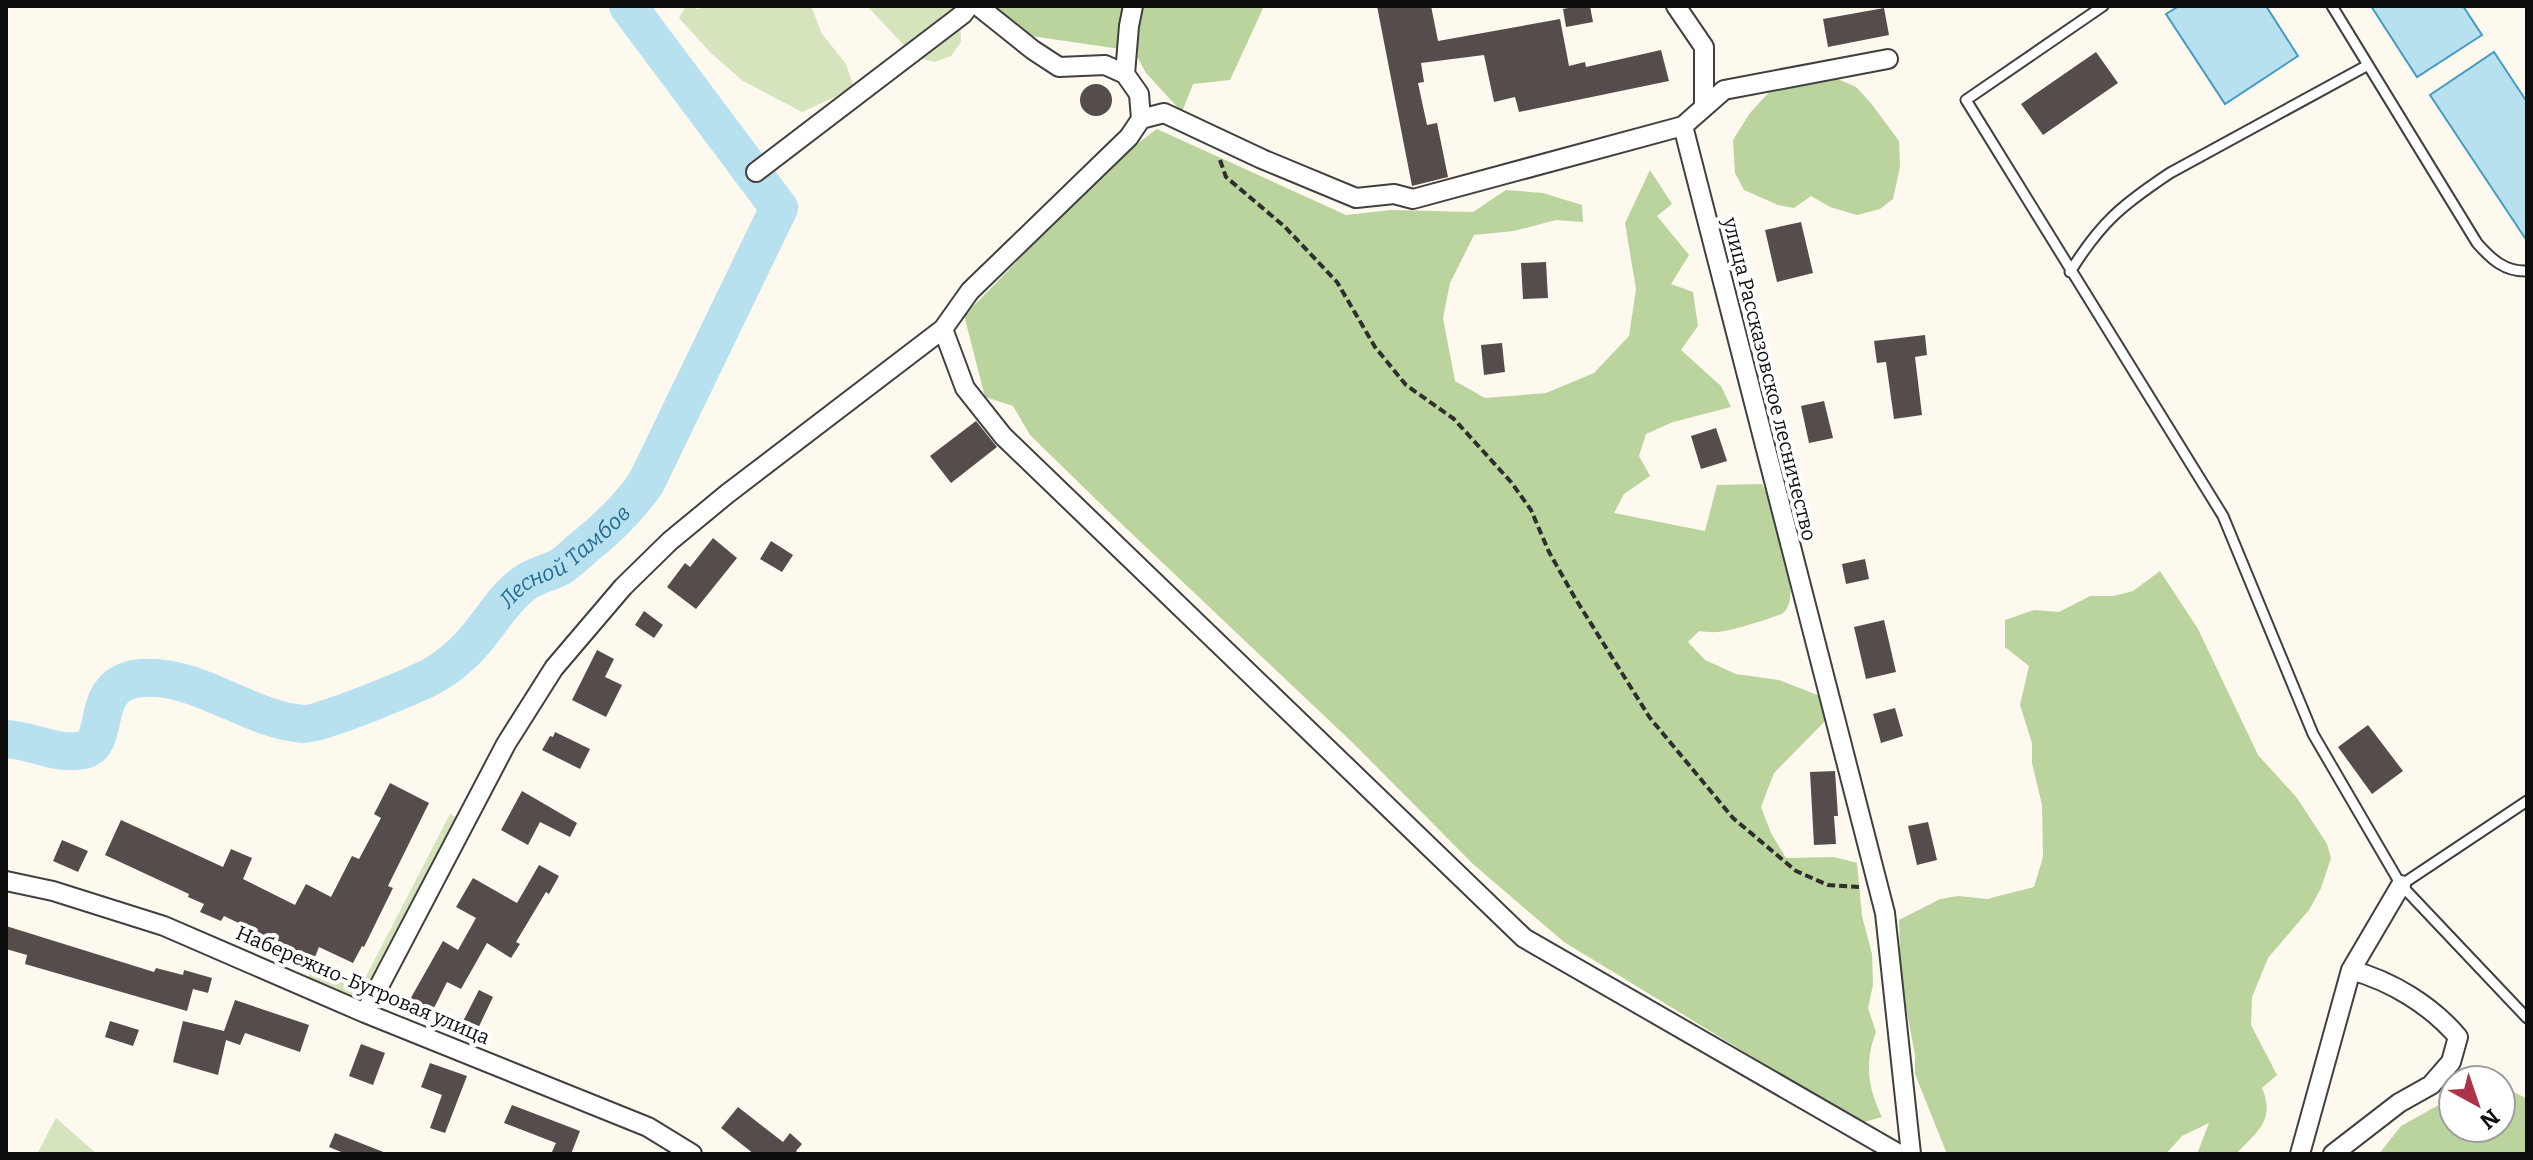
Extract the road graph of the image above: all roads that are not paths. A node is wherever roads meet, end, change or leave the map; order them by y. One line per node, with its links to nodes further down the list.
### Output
1 (969, 6): 13 (street)
2 (978, 6): 9 (street)
3 (1133, 6): 9 (street)
4 (1676, 6): 10 (street)
5 (2103, 6): 15 (lane)
6 (2332, 6): 8 (lane)
7 (1888, 59): 10 (street)
8 (2368, 65): 14 (lane); 15 (lane)
9 (1125, 74): 11 (street)
10 (1704, 107): 12 (street)
11 (1141, 119): 12 (street); 16 (street)
12 (1683, 126): 25 (street, улица Рассказовское лесничество)
13 (756, 172)
14 (2527, 271)
15 (2070, 272): 19 (lane)
16 (943, 329): 21 (street); 24 (street)
17 (2527, 801): 19 (lane)
18 (6, 881): 21 (street, Набережно-Бугровая улица)
19 (2401, 885): 20 (street); 22 (lane)
20 (2351, 970): 26 (street); 27 (street)
21 (365, 1013): 23 (street, Набережно-Бугровая улица)
22 (2527, 1018)
23 (692, 1154)
24 (1899, 1154)
25 (1911, 1154)
26 (2300, 1154)
27 (2333, 1154)

